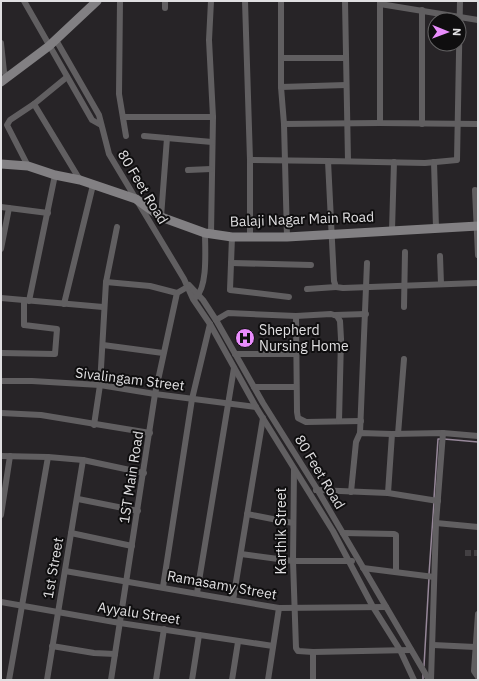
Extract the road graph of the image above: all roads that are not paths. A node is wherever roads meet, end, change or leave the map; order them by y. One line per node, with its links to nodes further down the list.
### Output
1 (24, 1): 18 (street)
2 (97, 1): 18 (main road)
3 (120, 1): 27 (street)
4 (165, 1): 11 (street)
5 (211, 1): 28 (street)
6 (245, 1): 40 (street)
7 (280, 1): 20 (street)
8 (346, 1): 21 (street)
9 (460, 1): 14 (street)
10 (380, 2): 12 (street); 30 (street)
11 (165, 8)
12 (422, 10): 13 (street); 32 (street)
13 (435, 12)
14 (460, 12)
15 (467, 18): 16 (street)
16 (478, 20)
17 (1, 43): 23 (street)
18 (53, 43): 22 (street); 23 (main road); 35 (street, 80 Feet Road)
19 (460, 52): 33 (street)
20 (282, 58): 21 (street); 25 (street)
21 (345, 58): 24 (street)
22 (66, 77): 26 (street); 35 (street)
23 (4, 80)
24 (346, 84): 25 (street); 29 (street)
25 (281, 87): 31 (street)
26 (34, 104): 47 (street); 51 (street)
27 (123, 117): 28 (street); 36 (street)
28 (213, 117): 39 (street)
29 (347, 123): 30 (street); 31 (street); 43 (street)
30 (380, 123): 32 (street)
31 (284, 124): 41 (street)
32 (422, 124): 33 (street)
33 (459, 124): 34 (street); 45 (street)
34 (478, 124)
35 (101, 125): 54 (street, 80 Feet Road)
36 (126, 136)
37 (144, 136): 38 (street)
38 (167, 138): 39 (street); 58 (street)
39 (212, 142): 48 (street)
40 (250, 160): 41 (street); 66 (street)
41 (285, 161): 42 (street); 67 (street)
42 (328, 161): 43 (street); 64 (street)
43 (348, 161): 44 (street)
44 (394, 162): 45 (street); 62 (street)
45 (434, 162): 61 (street)
46 (1, 164): 47 (main road, Balaji Nagar Main Road)
47 (28, 166): 50 (main road, Balaji Nagar Main Road)
48 (211, 169): 49 (street); 63 (street)
49 (188, 170)
50 (55, 175): 51 (main road, Balaji Nagar Main Road); 57 (street)
51 (80, 180): 52 (main road, Balaji Nagar Main Road)
52 (93, 185): 54 (main road, Balaji Nagar Main Road); 88 (street)
53 (475, 190): 59 (street)
54 (136, 199): 58 (main road, Balaji Nagar Main Road); 79 (street, 80 Feet Road)
55 (1, 206): 56 (street)
56 (9, 208): 57 (street); 68 (street)
57 (48, 213): 87 (street)
58 (161, 217): 63 (main road, Balaji Nagar Main Road)
59 (477, 226): 61 (main road, Balaji Nagar Main Road); 70 (street)
60 (117, 227): 75 (street)
61 (436, 228): 62 (main road, Balaji Nagar Main Road)
62 (392, 230): 64 (main road, Balaji Nagar Main Road)
63 (208, 233): 65 (main road, Balaji Nagar Main Road); 84 (street)
64 (332, 234): 67 (main road, Balaji Nagar Main Road); 81 (street)
65 (232, 237): 66 (main road, Balaji Nagar Main Road); 72 (street)
66 (250, 237): 67 (main road, Balaji Nagar Main Road)
67 (287, 237)
68 (1, 249)
69 (405, 252): 78 (street)
70 (478, 255)
71 (440, 256): 77 (street)
72 (231, 263): 74 (street); 85 (street)
73 (368, 263): 80 (street)
74 (311, 265)
75 (106, 282): 83 (street); 90 (street)
76 (478, 283): 77 (street)
77 (441, 284): 78 (street)
78 (405, 285): 80 (street); 89 (street)
79 (189, 286): 83 (street); 84 (street, 80 Feet Road)
80 (368, 286): 81 (street); 92 (street)
81 (336, 287): 82 (street)
82 (307, 289)
83 (177, 293): 97 (street, 1ST Main Road)
84 (195, 297): 94 (street, 80 Feet Road); 95 (street, 80 Feet Road)
85 (290, 297)
86 (1, 298): 87 (street)
87 (27, 301): 88 (street); 98 (street)
88 (64, 304): 90 (street)
89 (404, 306)
90 (103, 307): 96 (street)
91 (335, 314): 92 (street); 93 (street); 113 (street)
92 (366, 314): 114 (street)
93 (296, 316): 94 (street); 100 (street)
94 (216, 320): 99 (street, 80 Feet Road)
95 (210, 324): 102 (street, 80 Feet Road); 108 (street)
96 (103, 345): 97 (street); 104 (street)
97 (163, 353): 107 (street, 1ST Main Road)
98 (1, 354)
99 (235, 354): 100 (street); 105 (street, 80 Feet Road)
100 (296, 354): 106 (street)
101 (404, 359): 118 (street)
102 (234, 368): 109 (street); 110 (street, 80 Feet Road)
103 (1, 382): 104 (street, Sivalingam Street)
104 (100, 385): 107 (street, Sivalingam Street); 115 (street)
105 (254, 387): 106 (street); 127 (street, 80 Feet Road)
106 (296, 387): 113 (street)
107 (155, 394): 108 (street, Sivalingam Street); 116 (street, 1ST Main Road)
108 (192, 399): 109 (street, Sivalingam Street); 151 (street)
109 (228, 403): 110 (street, Sivalingam Street); 152 (street)
110 (256, 407): 112 (street, 80 Feet Road)
111 (1, 413): 115 (street)
112 (263, 418): 125 (street, 80 Feet Road); 134 (street)
113 (339, 421): 114 (street)
114 (361, 421): 117 (street)
115 (94, 425): 116 (street)
116 (150, 433): 126 (street, 1ST Main Road)
117 (360, 433): 118 (street); 128 (street)
118 (395, 434): 120 (street); 130 (street)
119 (478, 436): 120 (street)
120 (442, 438): 132 (street)
121 (1, 456): 122 (street)
122 (10, 456): 123 (street); 135 (street)
123 (48, 457): 124 (street); 155 (street)
124 (83, 460): 126 (street); 131 (street, 1st Street)
125 (294, 468): 129 (street, 80 Feet Road); 137 (street, Karthik Street)
126 (144, 472): 133 (street, 1ST Main Road)
127 (317, 489): 128 (street); 129 (street); 140 (street, 80 Feet Road)
128 (351, 492): 130 (street)
129 (310, 493): 145 (street, 80 Feet Road)
130 (388, 493): 132 (street)
131 (78, 499): 133 (street); 139 (street, 1st Street)
132 (434, 500): 136 (street)
133 (138, 511): 141 (street, 1ST Main Road)
134 (247, 514): 137 (street); 142 (street)
135 (1, 515)
136 (436, 523): 138 (street); 149 (street)
137 (293, 524): 144 (street, Karthik Street)
138 (478, 527)
139 (71, 533): 141 (street); 147 (street, 1st Street)
140 (343, 533): 143 (street, 80 Feet Road); 148 (street)
141 (132, 546): 150 (street, 1ST Main Road)
142 (241, 554): 144 (street); 153 (street)
143 (358, 559): 145 (street); 146 (street, 80 Feet Road)
144 (293, 561): 145 (street); 156 (street, Karthik Street)
145 (350, 562): 157 (street, 80 Feet Road)
146 (363, 568): 148 (street); 158 (street, 80 Feet Road)
147 (65, 571): 150 (street, Ramasamy Street); 160 (street, 1st Street)
148 (396, 571): 149 (street)
149 (431, 576): 166 (street)
150 (127, 581): 151 (street, Ramasamy Street); 162 (street, 1ST Main Road)
151 (163, 587): 152 (street, Ramasamy Street)
152 (197, 593): 153 (street, Ramasamy Street)
153 (233, 600): 159 (street, Ramasamy Street)
154 (1, 602): 155 (street, Ayyalu Street)
155 (22, 605): 160 (street, Ayyalu Street); 176 (street)
156 (294, 606): 157 (street, Ramasamy Street); 159 (street, Ramasamy Street); 172 (street, Karthik Street)
157 (373, 607): 158 (street, Ramasamy Street); 170 (street, 80 Feet Road)
158 (386, 607): 171 (street, 80 Feet Road)
159 (279, 608): 168 (street)
160 (58, 611): 162 (street, Ayyalu Street); 167 (street, 1st Street)
161 (478, 614): 169 (street)
162 (120, 623): 163 (street, Ayyalu Street); 173 (street, 1ST Main Road)
163 (164, 629): 164 (street, Ayyalu Street); 179 (street)
164 (199, 635): 165 (street, Ayyalu Street); 180 (street)
165 (238, 642): 168 (street, Ayyalu Street); 181 (street)
166 (432, 645): 169 (street); 175 (street)
167 (52, 646): 173 (street); 177 (street, 1st Street)
168 (273, 646): 182 (street)
169 (475, 647): 174 (street)
170 (400, 650): 171 (street); 172 (street); 184 (street, 80 Feet Road)
171 (411, 650): 175 (street, 80 Feet Road)
172 (313, 652): 183 (street)
173 (115, 654): 178 (street, 1ST Main Road)
174 (478, 677)
175 (429, 679)
176 (9, 680)
177 (47, 680)
178 (111, 680)
179 (156, 680)
180 (192, 680)
181 (232, 680)
182 (268, 680)
183 (313, 680)
184 (414, 680)

